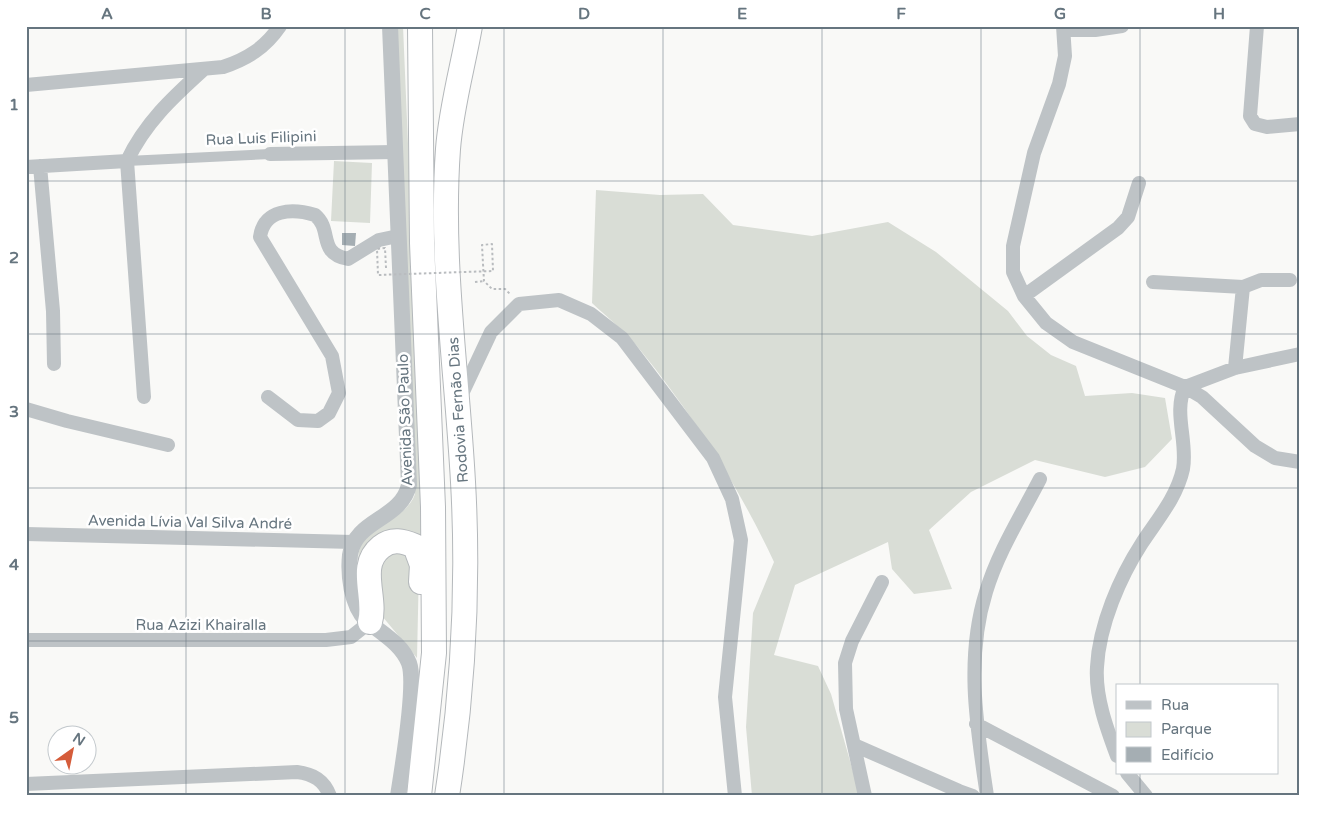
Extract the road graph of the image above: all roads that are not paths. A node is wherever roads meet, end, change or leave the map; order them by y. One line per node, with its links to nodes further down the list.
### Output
1 (280, 26): 8 (street)
2 (390, 26): 11 (street, Avenida São Paulo)
3 (420, 26): 45 (highway, Rodovia Fernão Dias)
4 (470, 26): 27 (highway, Rodovia Fernão Dias)
5 (1122, 26): 7 (street)
6 (1257, 26): 10 (street)
7 (1064, 28): 20 (street)
8 (203, 70): 9 (street); 13 (street)
9 (26, 85)
10 (1300, 124)
11 (396, 152): 12 (street, Rua Luis Filipini); 16 (street, Avenida São Paulo)
12 (270, 154): 13 (street, Rua Luis Filipini)
13 (127, 161): 14 (street, Rua Luis Filipini); 25 (street)
14 (33, 167): 22 (street)
15 (1139, 183): 20 (street)
16 (398, 236): 26 (street); 33 (street, Avenida São Paulo)
17 (1290, 280): 19 (street)
18 (1153, 282): 19 (street)
19 (1243, 287): 23 (street)
20 (1024, 296): 24 (street)
21 (1300, 354): 23 (street)
22 (54, 364)
23 (1235, 368): 24 (street)
24 (1185, 387): 30 (street); 39 (street)
25 (144, 397)
26 (268, 397)
27 (458, 402): 46 (highway, Rodovia Fernão Dias); 47 (street)
28 (26, 409): 29 (street)
29 (168, 445)
30 (1300, 462)
31 (1040, 479): 37 (street)
32 (26, 534): 33 (street, Avenida Lívia Val Silva André)
33 (353, 542): 35 (street)
34 (882, 582): 38 (street)
35 (370, 622): 36 (street, Rua Azizi Khairalla); 43 (street); 44 (highway)
36 (26, 640)
37 (976, 724): 50 (street); 51 (street)
38 (854, 744): 48 (street); 49 (street)
39 (1116, 753)
40 (1128, 774): 52 (street)
41 (26, 784): 42 (street)
42 (330, 796)
43 (398, 796)
44 (409, 796)
45 (419, 796)
46 (447, 796)
47 (735, 796)
48 (865, 796)
49 (973, 796)
50 (988, 796)
51 (1114, 796)
52 (1146, 796)

